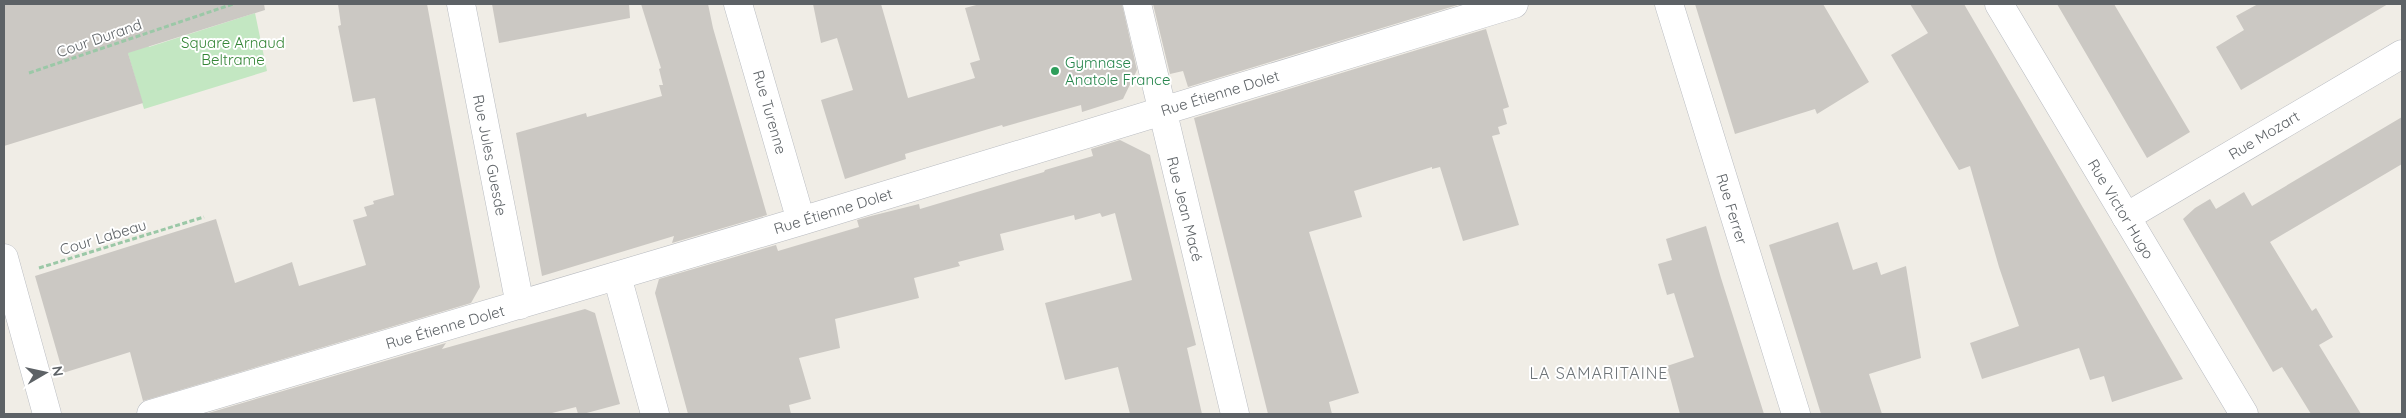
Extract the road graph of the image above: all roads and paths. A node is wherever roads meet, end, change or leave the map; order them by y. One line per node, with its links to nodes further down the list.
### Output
1 (233, 4): 9 (path, Cour Durand)
2 (461, 4): 16 (street, Rue Jules Guesde)
3 (738, 4): 13 (street, Rue Turenne)
4 (1137, 4): 10 (street, Rue Jean Macé)
5 (1669, 4): 21 (street, Rue Ferrer)
6 (1999, 4): 12 (street, Rue Victor Hugo)
7 (1501, 6): 10 (street, Rue Étienne Dolet)
8 (2402, 54): 12 (street, Rue Mozart)
9 (29, 74)
10 (1162, 111): 13 (street, Rue Étienne Dolet); 20 (street, Rue Jean Macé)
11 (204, 217): 14 (path, Cour Labeau)
12 (2126, 217): 22 (street, Rue Victor Hugo)
13 (801, 221): 15 (street, Rue Étienne Dolet)
14 (7, 268): 17 (street)
15 (618, 276): 16 (street, Rue Étienne Dolet); 19 (street)
16 (520, 305): 18 (street, Rue Étienne Dolet)
17 (47, 414)
18 (151, 414)
19 (655, 414)
20 (1235, 414)
21 (1796, 414)
22 (2244, 414)

